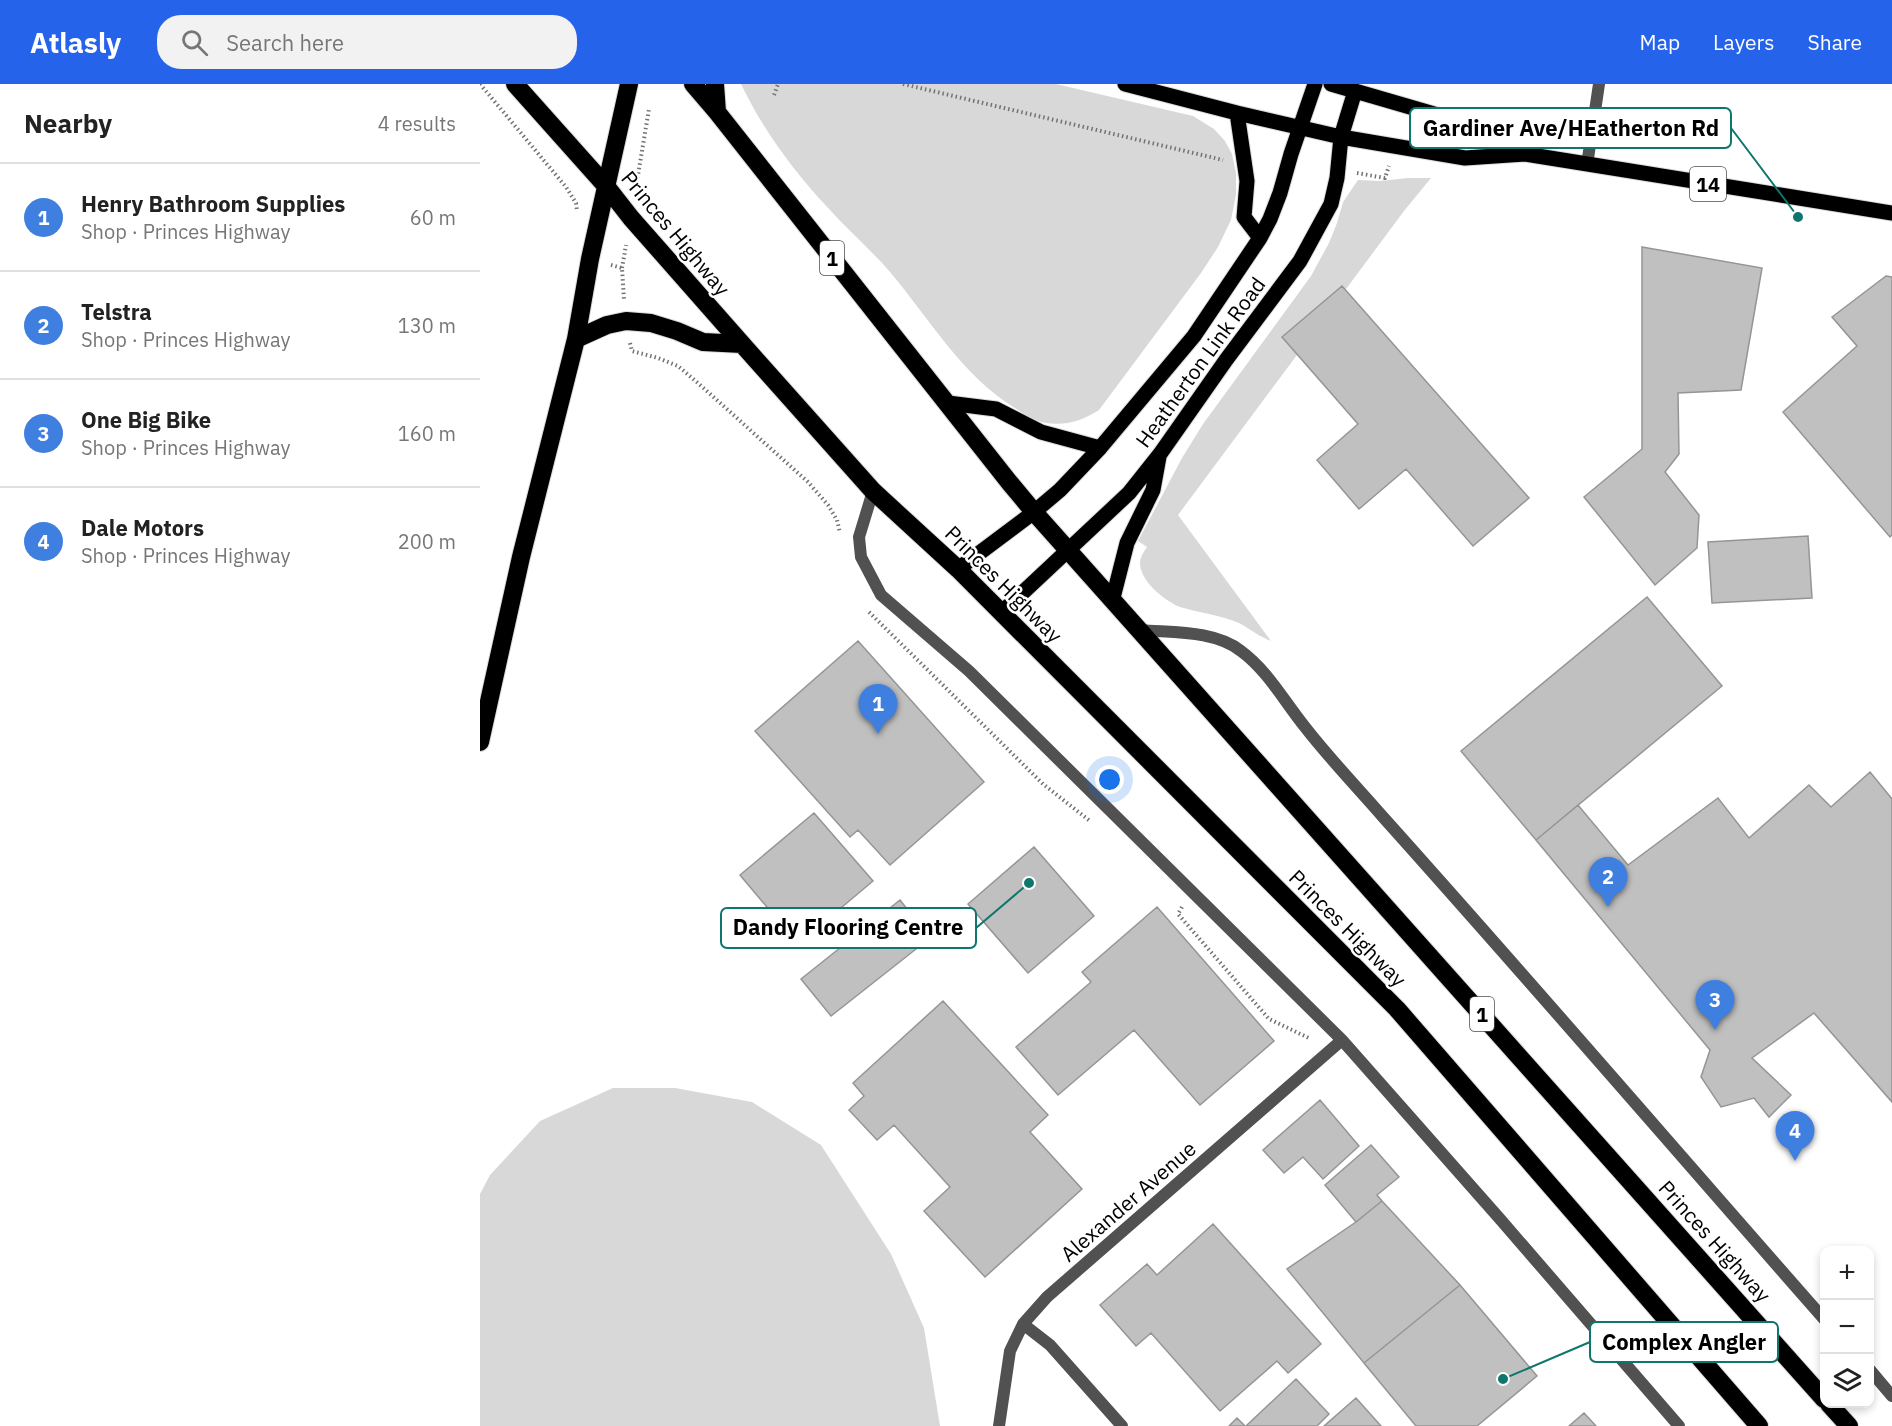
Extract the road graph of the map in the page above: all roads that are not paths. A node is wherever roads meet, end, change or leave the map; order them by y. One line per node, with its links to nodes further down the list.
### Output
1 (516, 84): 16 (highway, Princes Highway)
2 (629, 84): 16 (highway)
3 (693, 84): 10 (highway, Princes Highway / 1)
4 (715, 84): 10 (highway)
5 (1125, 84): 11 (main road, 14)
6 (1315, 84): 12 (main road, Heatherton Link Road)
7 (1331, 84): 9 (main road, 14)
8 (1599, 84): 15 (street)
9 (1355, 91): 13 (main road, Heatherton Link Road); 14 (main road, 14)
10 (717, 112): 21 (highway, Princes Highway / 1)
11 (1237, 113): 12 (main road, 14); 18 (main road)
12 (1301, 126): 13 (main road, 14); 18 (main road, Heatherton Link Road)
13 (1341, 136): 14 (main road, 14); 23 (main road, Heatherton Link Road)
14 (1525, 154): 15 (main road, 14)
15 (1587, 165): 17 (main road, 14)
16 (606, 186): 19 (highway); 20 (highway, Princes Highway)
17 (1892, 213)
18 (1260, 238): 22 (main road, Heatherton Link Road)
19 (576, 339): 20 (highway); 31 (highway)
20 (742, 344): 24 (highway, Princes Highway)
21 (948, 404): 22 (main road); 25 (highway, Princes Highway / 1)
22 (1100, 448): 25 (main road, Heatherton Link Road)
23 (1160, 454): 26 (main road, Heatherton Link Road); 28 (main road)
24 (873, 491): 27 (highway, Princes Highway); 32 (street)
25 (1034, 512): 26 (highway, Princes Highway / 1); 27 (main road, Heatherton Link Road)
26 (1068, 550): 28 (highway, Princes Highway / 1); 29 (main road, Heatherton Link Road)
27 (958, 568): 29 (highway, Princes Highway)
28 (1113, 598): 30 (highway, Princes Highway / 1)
29 (1002, 612): 42 (highway, Princes Highway)
30 (1140, 630): 33 (street, Princes Highway); 36 (highway, Princes Highway / 1)
31 (480, 742)
32 (1342, 1040): 34 (street, Alexander Avenue); 41 (street)
33 (1820, 1314)
34 (1023, 1324): 39 (street, Alexander Avenue); 40 (street)
35 (1874, 1376): 37 (street)
36 (1820, 1395)
37 (1892, 1396)
38 (1833, 1408): 43 (highway)
39 (999, 1426)
40 (1122, 1426)
41 (1679, 1426)
42 (1759, 1426)
43 (1849, 1426)

